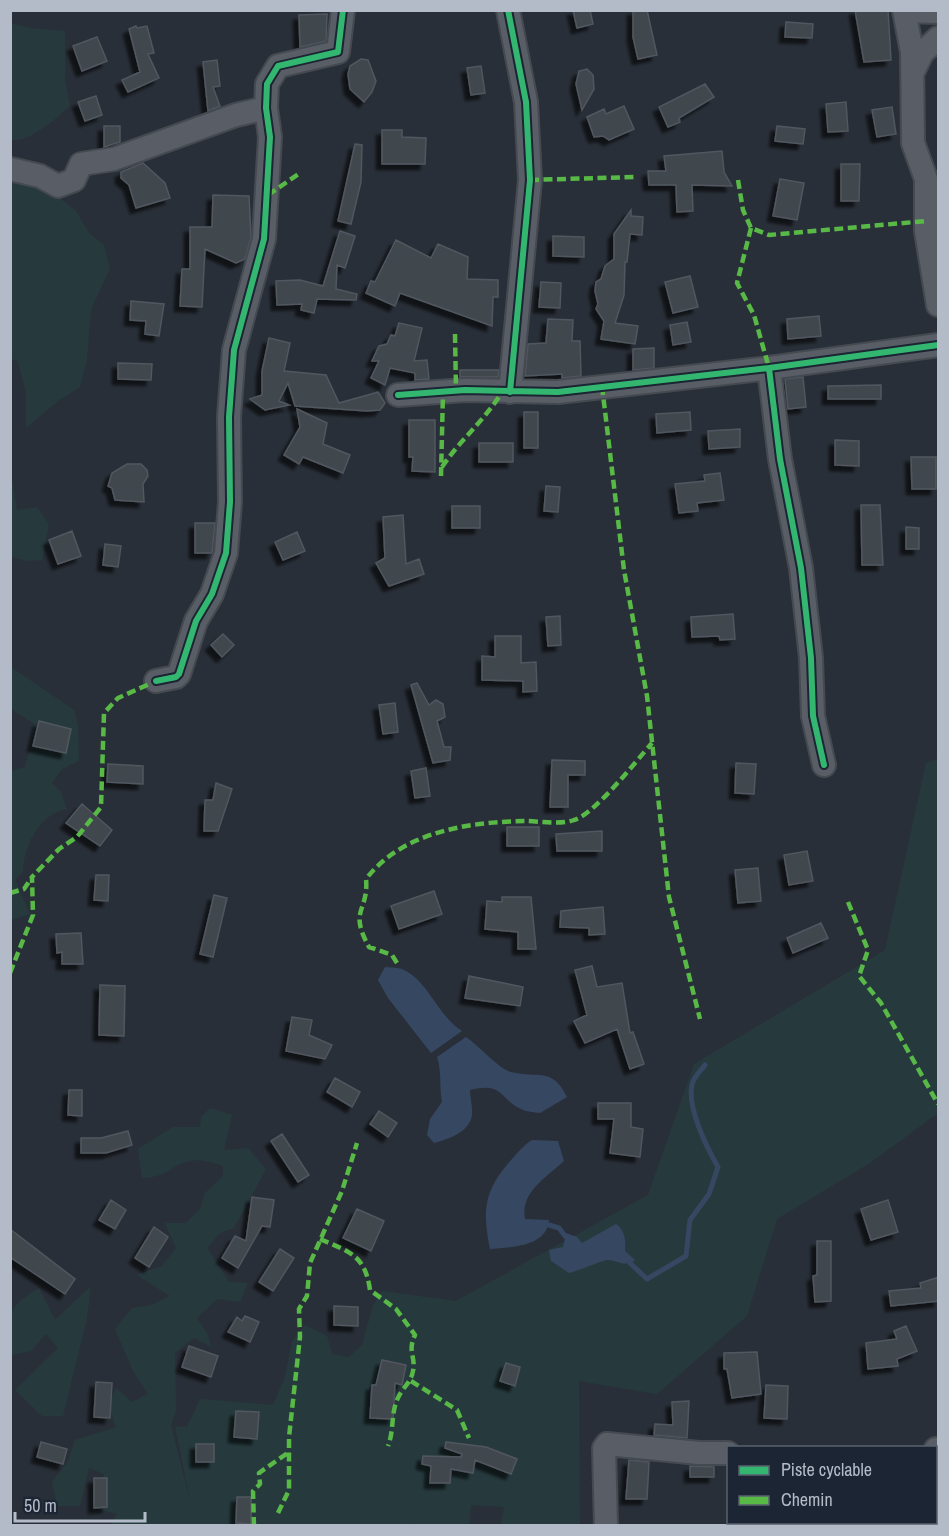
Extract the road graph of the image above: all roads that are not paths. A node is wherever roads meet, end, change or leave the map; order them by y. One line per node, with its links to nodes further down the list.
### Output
1 (343, 10): 7 (street)
2 (508, 10): 12 (street)
3 (904, 11): 4 (street); 6 (street)
4 (939, 12)
5 (939, 38): 6 (street)
6 (912, 72): 9 (street)
7 (266, 108): 8 (street); 14 (street)
8 (10, 169)
9 (939, 305)
10 (939, 345): 11 (street)
11 (769, 368): 12 (street); 15 (street)
12 (510, 392): 13 (street)
13 (398, 395)
14 (156, 681)
15 (824, 765)
16 (727, 1453): 17 (street)
17 (606, 1526)

